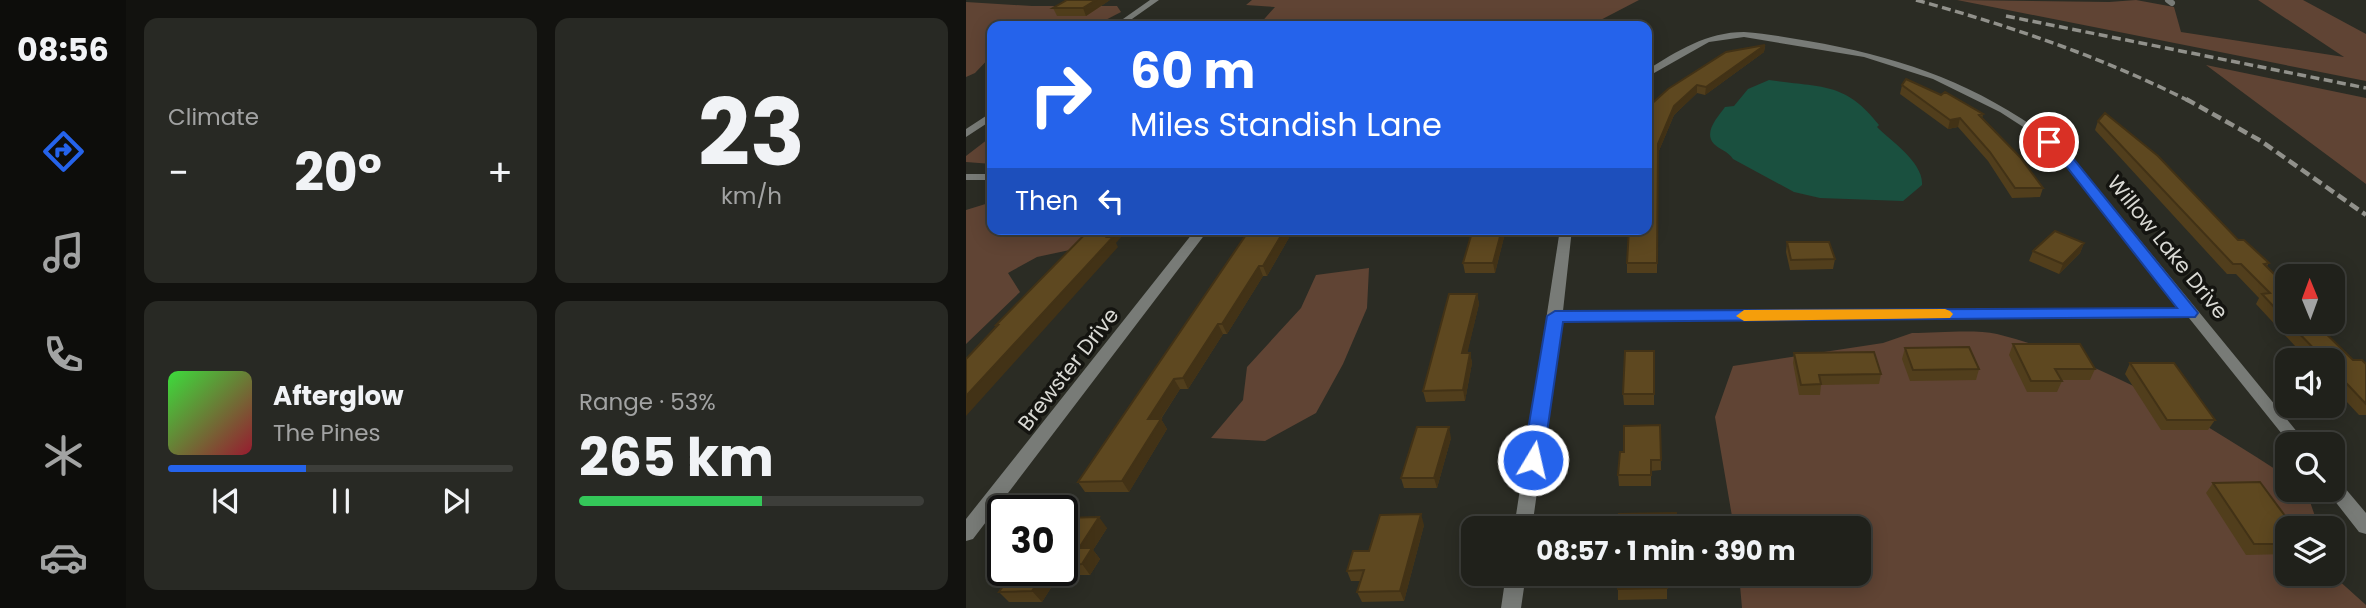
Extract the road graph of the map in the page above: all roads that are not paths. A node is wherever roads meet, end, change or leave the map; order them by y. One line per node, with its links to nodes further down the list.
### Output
1 (1154, 0): 2 (street)
2 (1125, 21)
3 (1652, 71): 10 (street, Willow Lake Drive)
4 (987, 119): 5 (street)
5 (966, 134)
6 (966, 177): 7 (street)
7 (987, 177)
8 (1198, 235): 16 (street, Brewster Drive)
9 (1565, 235): 11 (street)
10 (2190, 313): 11 (street); 12 (street, Willow Lake Drive)
11 (1555, 316): 14 (street)
12 (2289, 432)
13 (2345, 501): 15 (street)
14 (1524, 516)
15 (2366, 526)
16 (966, 533)
17 (1514, 586): 18 (street)
18 (1511, 608)

